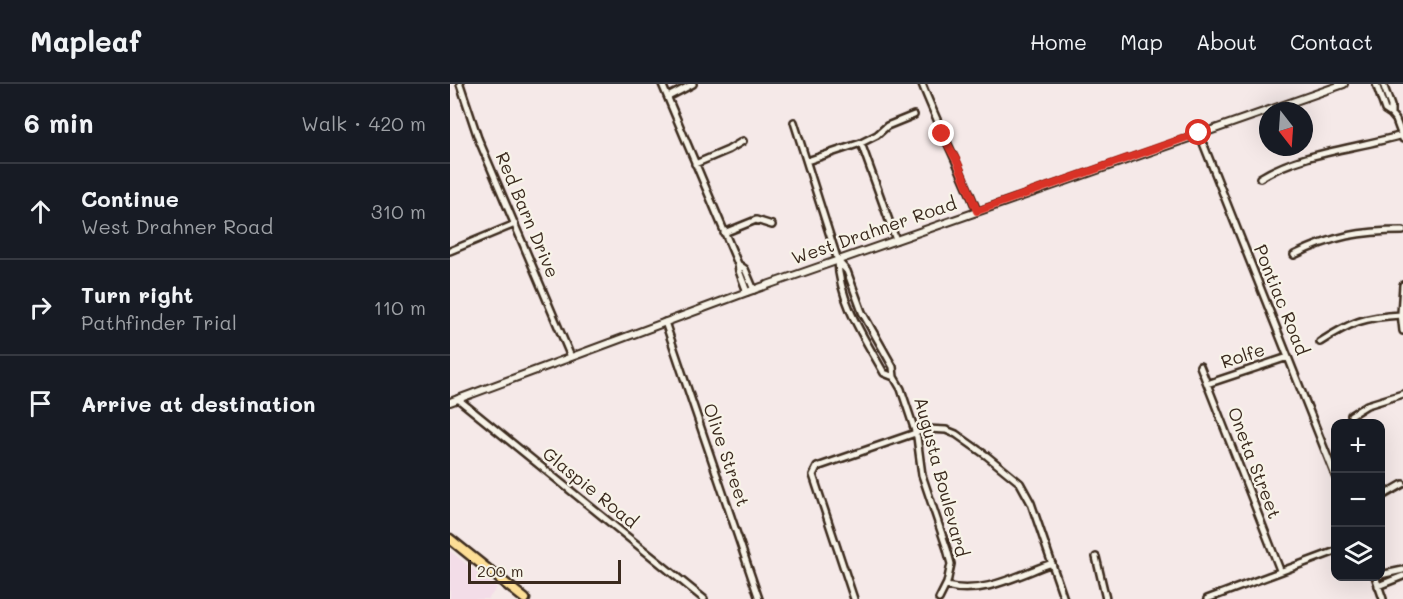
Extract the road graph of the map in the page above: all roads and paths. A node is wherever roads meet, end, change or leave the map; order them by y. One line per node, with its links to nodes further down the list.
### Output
1 (460, 84): 20 (street, Red Barn Drive)
2 (662, 84): 8 (street)
3 (693, 84): 8 (street)
4 (921, 84): 19 (street)
5 (1344, 84): 12 (street, West Drahner Road)
6 (1376, 84): 9 (street)
7 (1383, 84): 9 (street)
8 (668, 97): 17 (street)
9 (1391, 114): 13 (street)
10 (914, 115): 15 (street)
11 (794, 122): 16 (street)
12 (1199, 133): 19 (street, West Drahner Road); 37 (street, Pontiac Road)
13 (1402, 137): 18 (street)
14 (742, 141): 17 (street)
15 (861, 143): 16 (street); 24 (street)
16 (807, 161): 27 (street)
17 (695, 164): 23 (street)
18 (1260, 178)
19 (977, 211): 24 (street, West Drahner Road)
20 (515, 224): 25 (street); 36 (street, Red Barn Drive)
21 (772, 225): 23 (street)
22 (1403, 231): 26 (street)
23 (724, 233): 29 (street)
24 (896, 240): 27 (street, West Drahner Road)
25 (450, 251)
26 (1294, 255)
27 (838, 260): 29 (street, West Drahner Road); 30 (street, Augusta Boulevard); 31 (street, Augusta Boulevard)
28 (1403, 285): 32 (street)
29 (750, 291): 33 (street, West Drahner Road)
30 (860, 306): 31 (street); 39 (street, Augusta Boulevard)
31 (851, 310): 39 (street, Augusta Boulevard)
32 (1401, 315): 34 (street); 35 (street)
33 (665, 321): 36 (street, West Drahner Road); 62 (street, Olive Street)
34 (1403, 331)
35 (1320, 342)
36 (571, 357): 42 (street, West Drahner Road)
37 (1288, 357): 40 (street, Rolfe); 46 (street, Pontiac Road)
38 (1200, 366): 40 (street, Oneta Street)
39 (894, 377): 45 (street, Augusta Boulevard)
40 (1207, 384): 53 (street, Oneta Street)
41 (1403, 394): 44 (street)
42 (459, 399): 43 (street, West Drahner Road); 61 (street, Glaspie Road)
43 (450, 402)
44 (1351, 415)
45 (916, 432): 52 (street); 58 (street, Augusta Boulevard); 63 (street)
46 (1333, 473)
47 (1403, 484): 48 (street)
48 (1385, 494)
49 (450, 538): 60 (main road)
50 (1331, 552): 53 (street)
51 (1096, 557): 66 (street)
52 (1052, 563): 58 (street); 65 (street)
53 (1280, 570): 67 (street)
54 (1403, 570): 55 (street)
55 (1385, 574)
56 (1403, 576): 59 (street)
57 (1376, 581): 59 (street)
58 (946, 586): 64 (street)
59 (1378, 586): 68 (street)
60 (525, 599)
61 (704, 599)
62 (759, 599)
63 (854, 599)
64 (939, 599)
65 (1064, 599)
66 (1106, 599)
67 (1207, 599)
68 (1383, 599)

